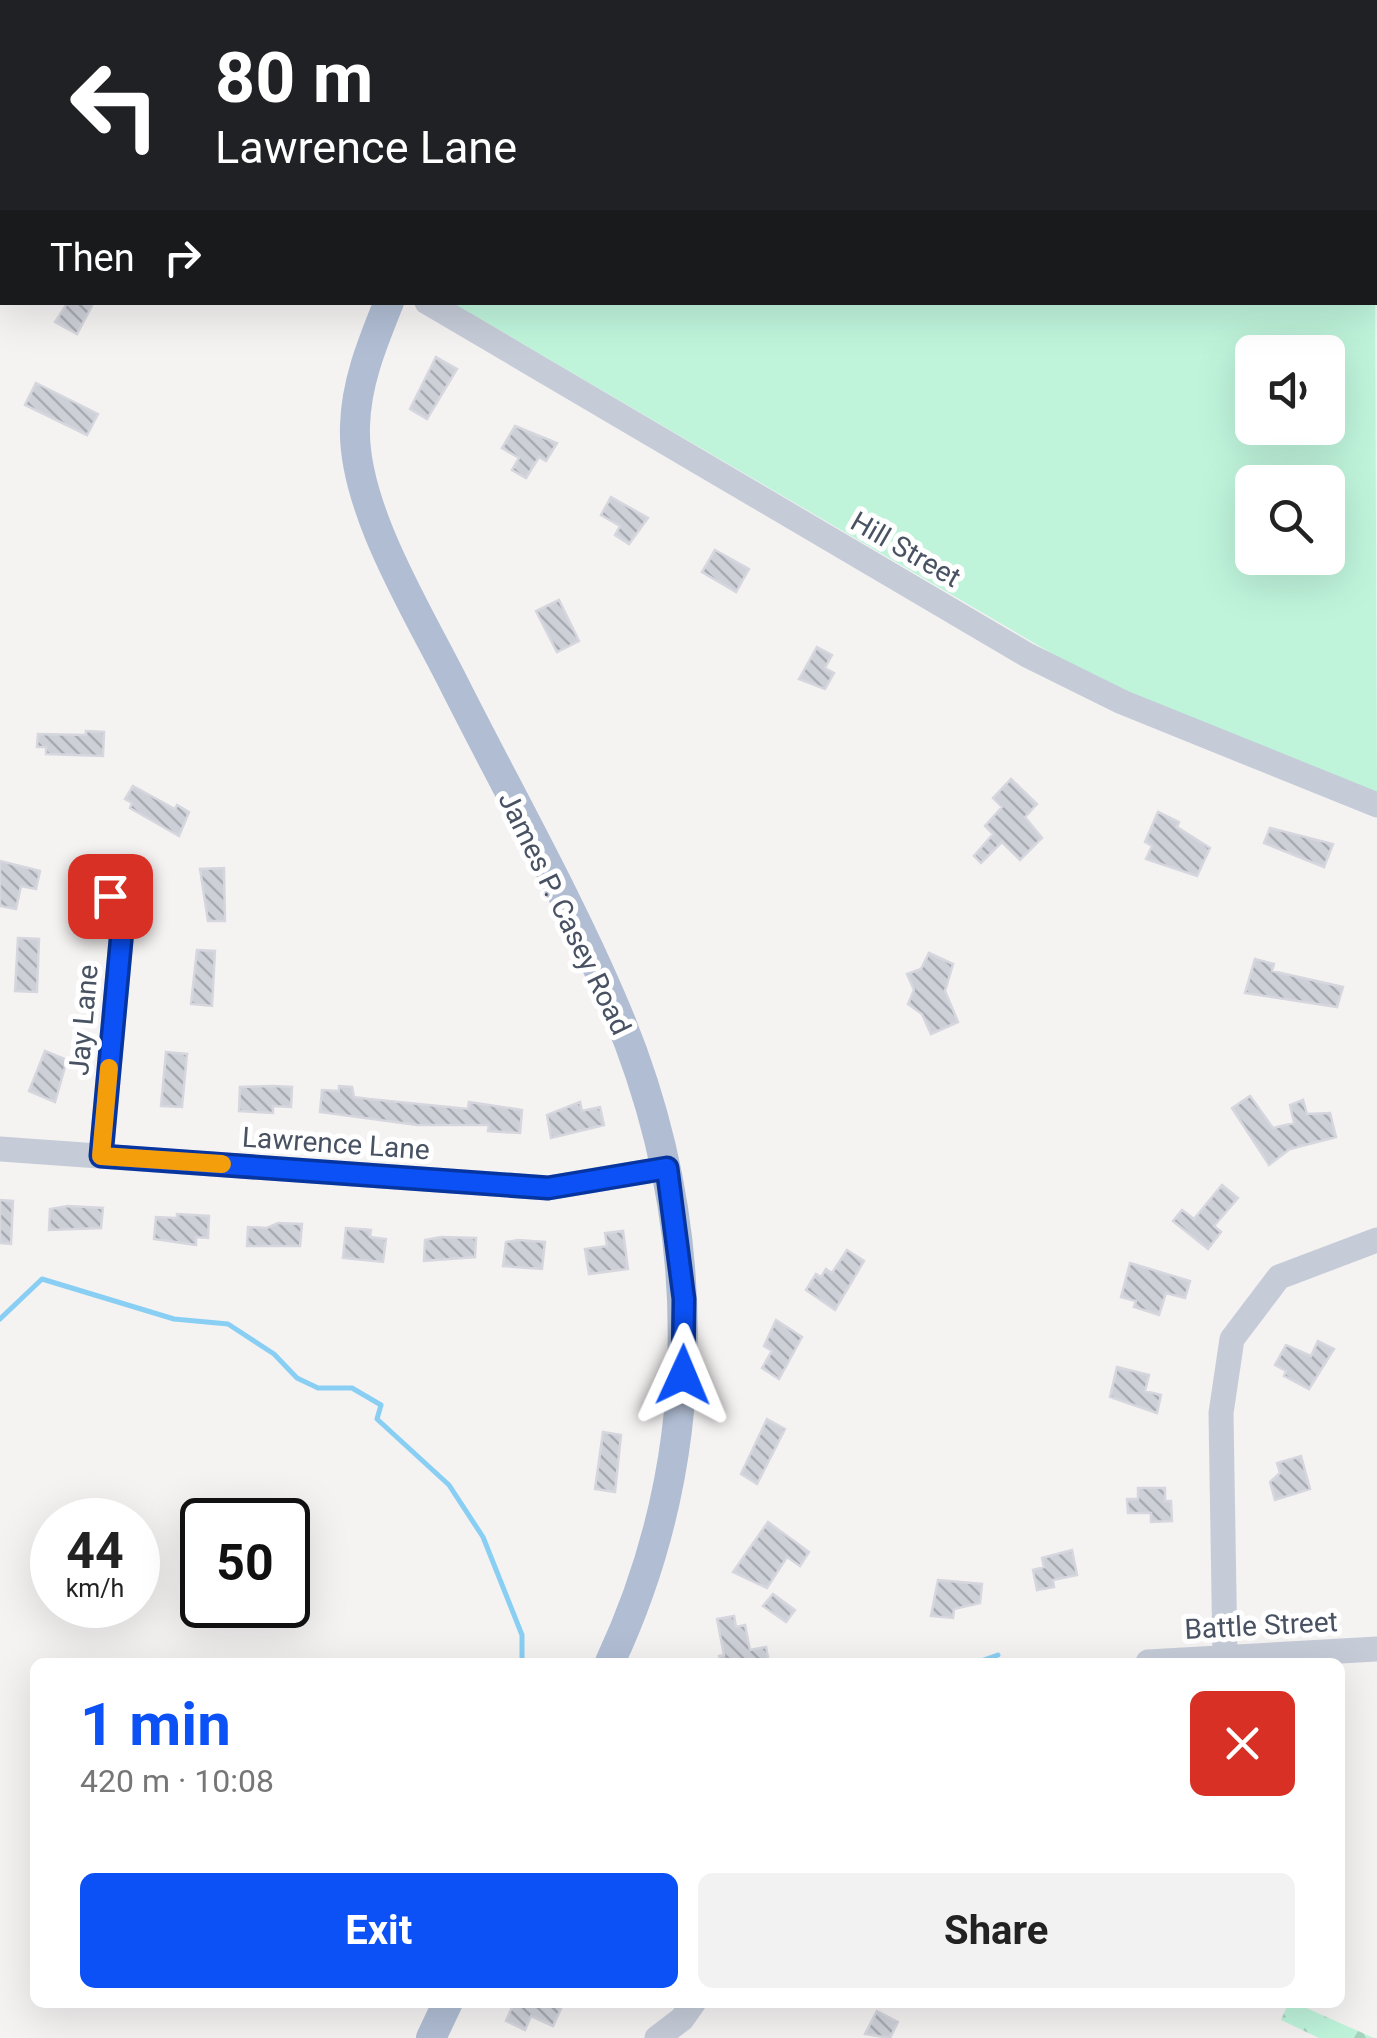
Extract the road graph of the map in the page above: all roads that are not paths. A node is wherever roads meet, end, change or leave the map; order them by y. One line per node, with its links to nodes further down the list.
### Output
1 (387, 305): 7 (main road, James P. Casey Road)
2 (432, 305): 3 (street, Hill Street)
3 (1377, 806)
4 (110, 896): 6 (street, Jay Lane)
5 (0, 1149): 6 (street, Lawrence Lane)
6 (101, 1156): 7 (street, Lawrence Lane)
7 (667, 1168): 11 (main road, James P. Casey Road)
8 (1377, 1240): 10 (street)
9 (1377, 1648): 10 (street, Battle Street)
10 (1225, 1656): 12 (street, Battle Street)
11 (612, 1658)
12 (1199, 1658)
13 (445, 2008): 15 (main road)
14 (690, 2008): 16 (street)
15 (431, 2038)
16 (656, 2038)

